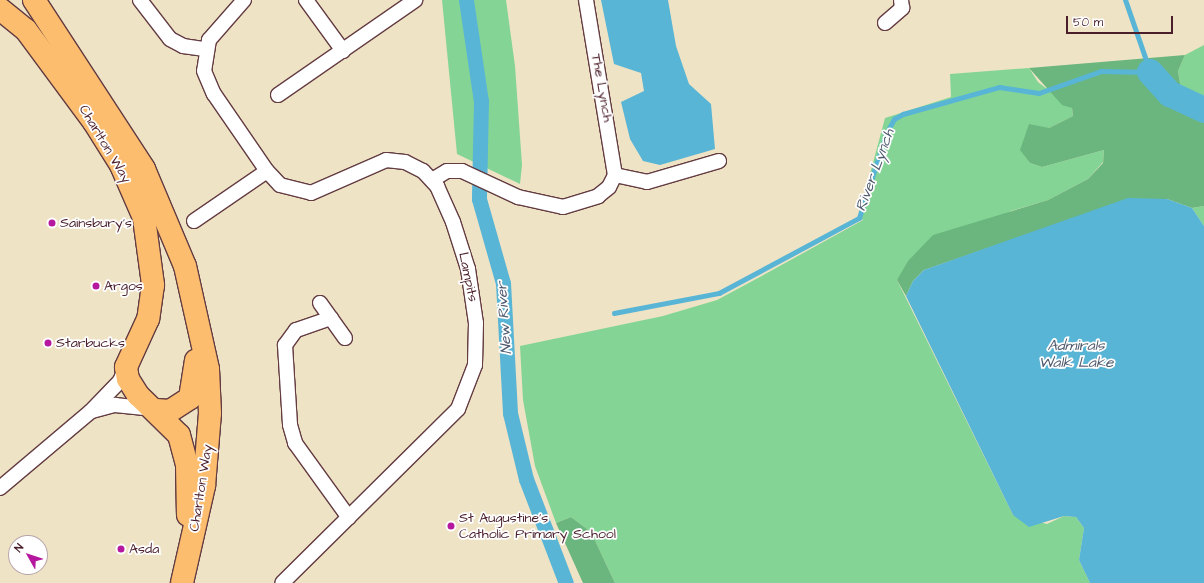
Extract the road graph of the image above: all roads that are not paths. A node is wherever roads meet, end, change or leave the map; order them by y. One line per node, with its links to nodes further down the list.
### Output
1 (34, 0): 19 (main road, Charlton Way)
2 (140, 0): 10 (street)
3 (244, 0): 10 (street, Lampits)
4 (306, 0): 11 (street)
5 (415, 0): 11 (street)
6 (586, 0): 15 (street, The Lynch)
7 (901, 0): 9 (street)
8 (0, 9): 22 (main road, Charlton Way)
9 (885, 23)
10 (205, 49): 14 (street, Lampits)
11 (343, 51): 12 (street)
12 (278, 95)
13 (719, 161): 15 (street)
14 (267, 171): 16 (street, Lampits); 17 (street)
15 (615, 175): 16 (street)
16 (432, 180): 26 (street, Lampits)
17 (194, 221)
18 (320, 303): 20 (street)
19 (195, 308): 23 (main road, Charlton Way); 27 (main road, Charlton Way)
20 (331, 318): 21 (street); 26 (street)
21 (345, 338)
22 (126, 367): 23 (main road, Charlton Way); 24 (street)
23 (156, 410): 24 (street); 27 (main road, Charlton Way)
24 (90, 412): 25 (street)
25 (0, 488)
26 (349, 518): 29 (street, Lampits)
27 (191, 550): 28 (main road, Charlton Way)
28 (182, 583)
29 (282, 583)

